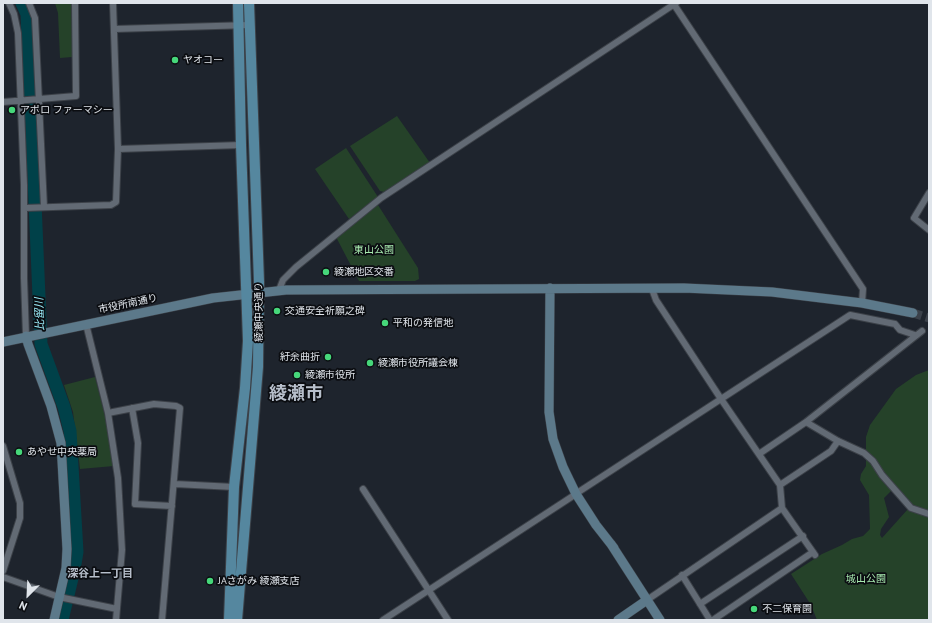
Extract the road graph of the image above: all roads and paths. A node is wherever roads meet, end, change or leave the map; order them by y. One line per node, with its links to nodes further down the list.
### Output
1 (9, 3): 11 (street)
2 (29, 3): 12 (street)
3 (75, 3): 12 (street)
4 (113, 3): 10 (street)
5 (238, 3): 8 (main road, 綾瀬中央通り)
6 (249, 3): 9 (main road, 綾瀬中央通り)
7 (674, 4): 22 (street); 25 (street)
8 (238, 25): 9 (street); 10 (street); 14 (main road, 綾瀬中央通り)
9 (250, 25): 23 (main road, 綾瀬中央通り)
10 (114, 29): 15 (street)
11 (24, 99): 12 (street); 13 (street); 18 (street)
12 (37, 99): 17 (street)
13 (3, 102)
14 (240, 145): 15 (street); 24 (main road, 綾瀬中央通り)
15 (118, 150): 17 (street)
16 (929, 193): 19 (street)
17 (41, 207): 18 (street)
18 (24, 208): 30 (street)
19 (929, 230)
20 (550, 288): 21 (street, 市役所南通り); 22 (street, 市役所南通り); 43 (street)
21 (652, 289): 25 (street, 市役所南通り); 32 (street)
22 (283, 290): 23 (street, 市役所南通り)
23 (259, 292): 24 (street, 市役所南通り); 60 (main road, 綾瀬中央通り)
24 (246, 293): 27 (street, 市役所南通り); 41 (main road, 綾瀬中央通り)
25 (862, 303): 26 (street, 市役所南通り)
26 (913, 313)
27 (86, 324): 30 (street, 市役所南通り); 34 (street)
28 (922, 331): 29 (street)
29 (915, 335): 32 (street); 35 (street)
30 (26, 336): 31 (street, 市役所南通り); 52 (street)
31 (3, 342)
32 (721, 399): 38 (street); 43 (street)
33 (132, 408): 34 (street); 39 (street); 44 (street)
34 (108, 413): 55 (street)
35 (806, 422): 36 (street); 38 (street)
36 (838, 441): 40 (street); 46 (street)
37 (3, 446): 48 (street)
38 (759, 454): 40 (street)
39 (175, 484): 41 (street); 44 (street)
40 (780, 486): 45 (street)
41 (234, 487): 59 (main road, 綾瀬中央通り)
42 (363, 489): 51 (street)
43 (578, 493): 51 (street); 53 (street)
44 (172, 506): 58 (street)
45 (782, 508): 47 (street); 49 (street)
46 (929, 514)
47 (803, 536): 54 (street); 65 (street)
48 (3, 571)
49 (682, 575): 53 (street); 54 (street)
50 (3, 576): 52 (street)
51 (429, 590): 61 (street); 62 (street)
52 (62, 597): 55 (street); 56 (street)
53 (647, 600): 63 (street); 64 (street)
54 (700, 604): 65 (street)
55 (117, 609): 57 (street)
56 (54, 620)
57 (116, 620)
58 (162, 620)
59 (229, 620)
60 (237, 620)
61 (383, 620)
62 (448, 620)
63 (618, 620)
64 (660, 620)
65 (712, 620)

